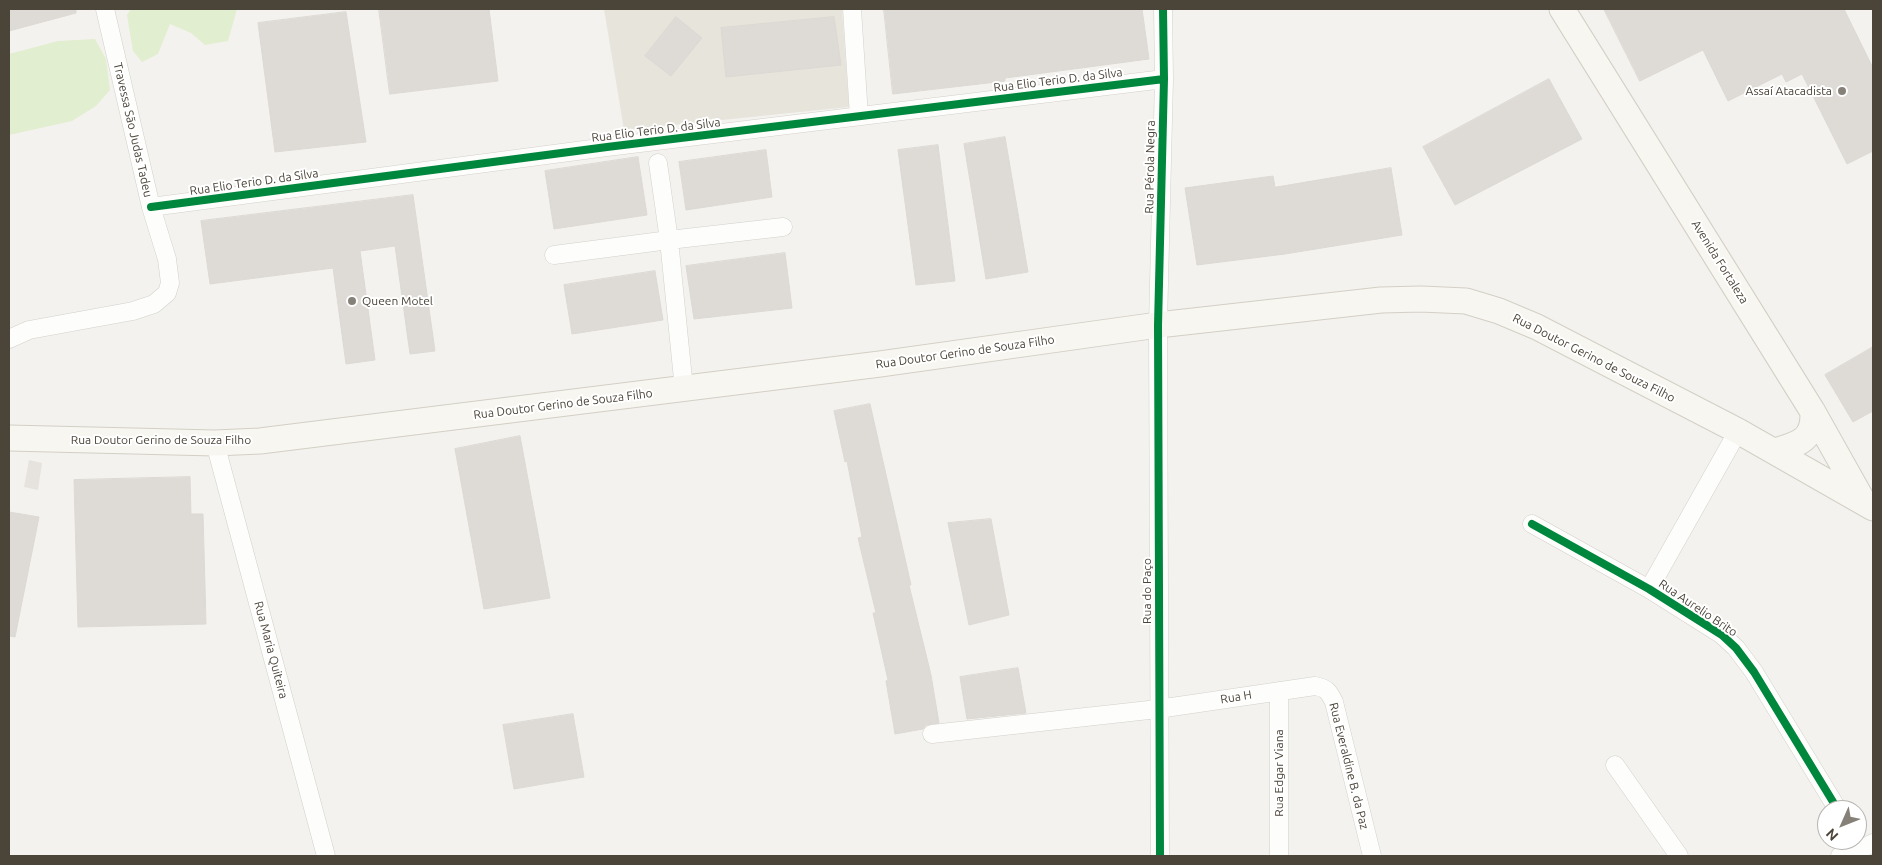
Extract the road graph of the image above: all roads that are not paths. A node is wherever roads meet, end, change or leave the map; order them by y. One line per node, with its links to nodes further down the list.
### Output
1 (105, 9): 8 (street, Travessa São Judas Tadeu)
2 (852, 9): 6 (street)
3 (1163, 9): 5 (street, Rua Pérola Negra)
4 (1562, 9): 15 (main road, Avenida Fortaleza)
5 (1164, 78): 6 (street, Rua Elio Terio D. da Silva); 12 (street, Rua Pérola Negra)
6 (859, 116): 8 (street, Rua Elio Terio D. da Silva)
7 (658, 163): 10 (street)
8 (151, 207): 13 (street, Travessa São Judas Tadeu)
9 (783, 228): 10 (street)
10 (669, 240): 11 (street); 14 (street)
11 (554, 256)
12 (1158, 325): 14 (main road, Rua Doutor Gerino de Souza Filho); 16 (main road, Rua Doutor Gerino de Souza Filho); 25 (street, Rua do Paço)
13 (9, 338)
14 (684, 389): 18 (main road, Rua Doutor Gerino de Souza Filho)
15 (1813, 412): 19 (main road); 20 (main road, Avenida Fortaleza)
16 (1738, 431): 19 (main road, Rua Doutor Gerino de Souza Filho); 22 (street)
17 (9, 438): 18 (main road, Rua Doutor Gerino de Souza Filho)
18 (215, 443): 30 (street, Rua Maria Quiteira)
19 (1775, 451): 20 (main road, Rua Doutor Gerino de Souza Filho)
20 (1870, 509)
21 (1532, 524): 22 (street, Rua Aurelio Brito)
22 (1649, 588): 28 (street, Rua Aurelio Brito)
23 (1315, 686): 24 (street, Rua H); 33 (street, Rua Everaldine B. da Paz)
24 (1279, 691): 25 (street, Rua H); 32 (street, Rua Edgar Viana)
25 (1158, 709): 26 (street, Rua H); 31 (street, Rua do Paço)
26 (932, 734)
27 (1615, 765): 34 (street)
28 (1832, 800)
29 (1852, 850): 35 (street)
30 (326, 856)
31 (1160, 856)
32 (1280, 856)
33 (1372, 856)
34 (1679, 856)
35 (1840, 856)

